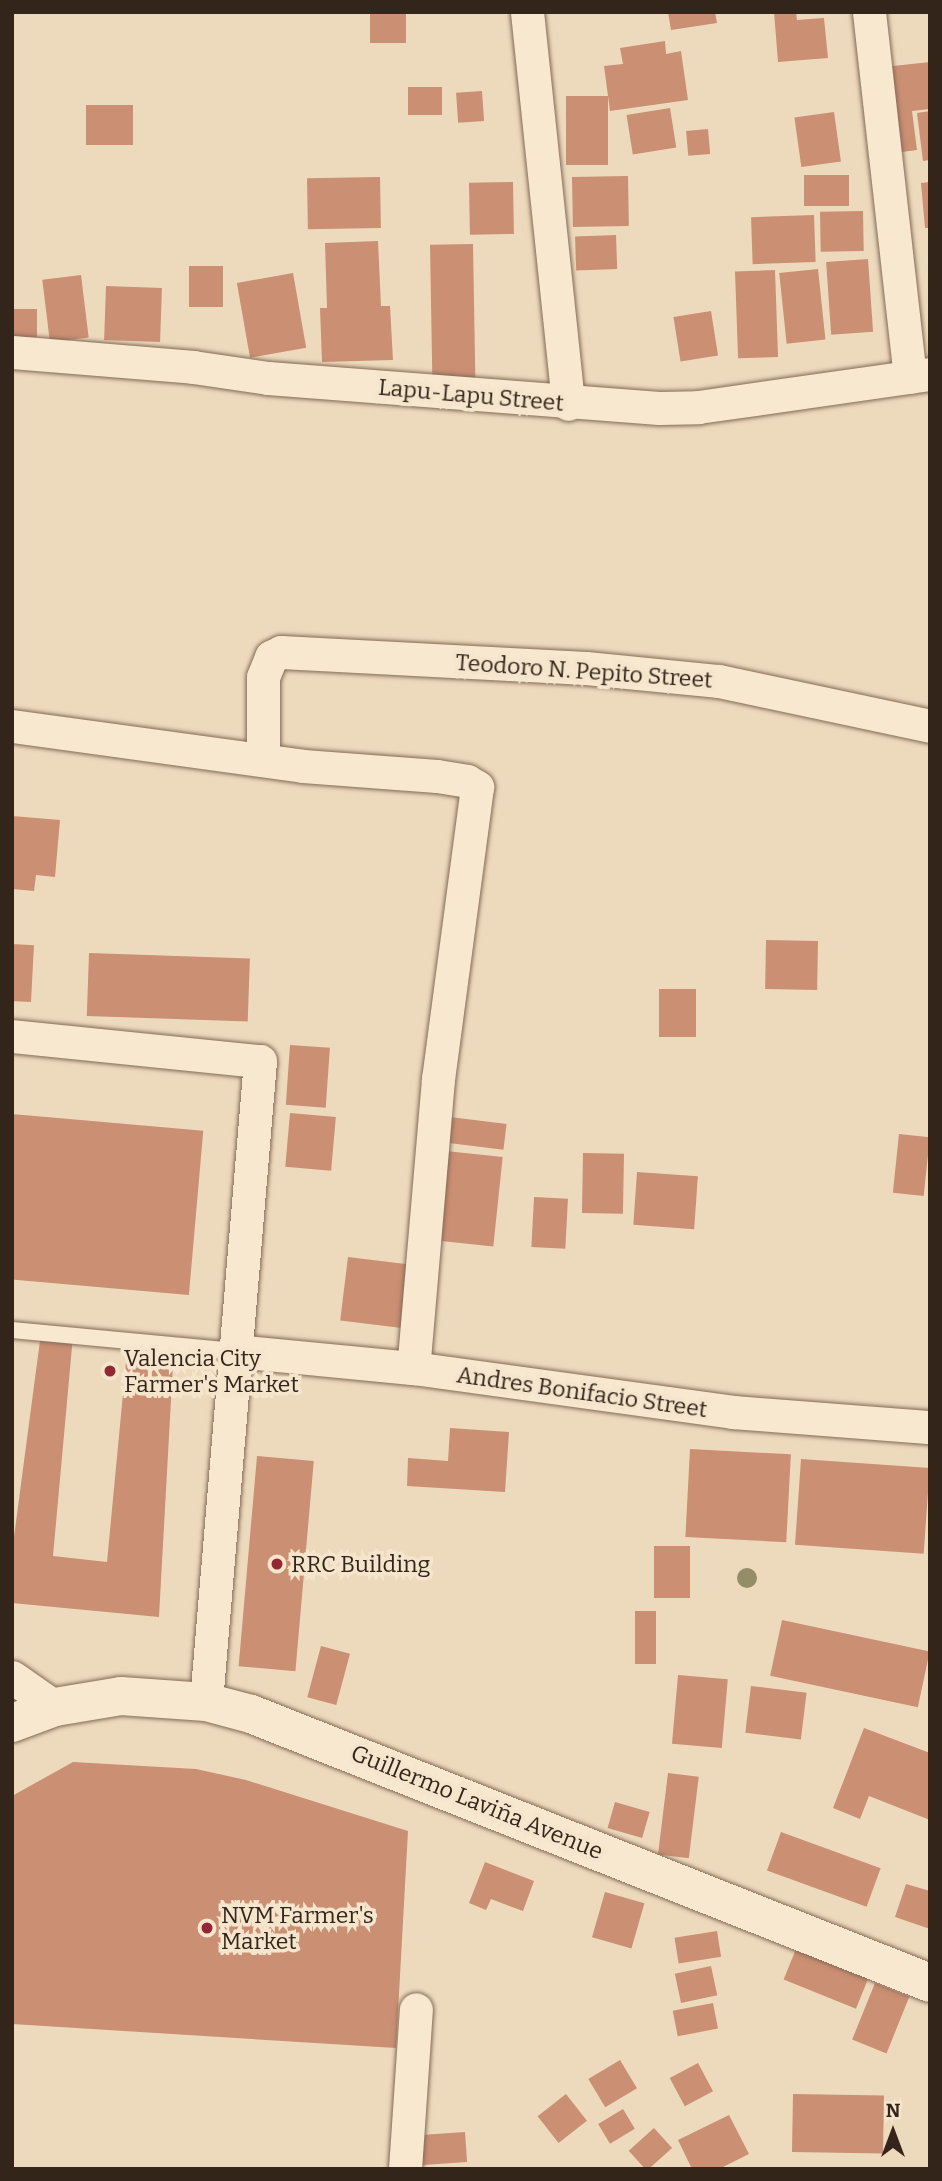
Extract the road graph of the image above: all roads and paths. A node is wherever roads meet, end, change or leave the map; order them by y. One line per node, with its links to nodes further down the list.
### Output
1 (527, 12): 5 (street)
2 (869, 12): 4 (street)
3 (12, 352): 5 (street, Lapu-Lapu Street)
4 (920, 375): 5 (street, Lapu-Lapu Street)
5 (568, 404)
6 (12, 726): 8 (street)
7 (930, 726): 8 (street, Teodoro N. Pepito Street)
8 (263, 760): 12 (street)
9 (12, 1036): 11 (street)
10 (12, 1330): 11 (lane)
11 (235, 1351): 12 (street, Andres Bonifacio Street); 15 (street)
12 (413, 1368): 13 (street, Andres Bonifacio Street)
13 (930, 1427)
14 (12, 1677): 16 (street)
15 (205, 1702): 16 (main road, Guillermo Laviña Avenue); 18 (main road, Guillermo Laviña Avenue)
16 (55, 1707): 17 (main road, Guillermo Laviña Avenue)
17 (12, 1723)
18 (930, 1983)
19 (416, 2009): 20 (street)
20 (405, 2169)

